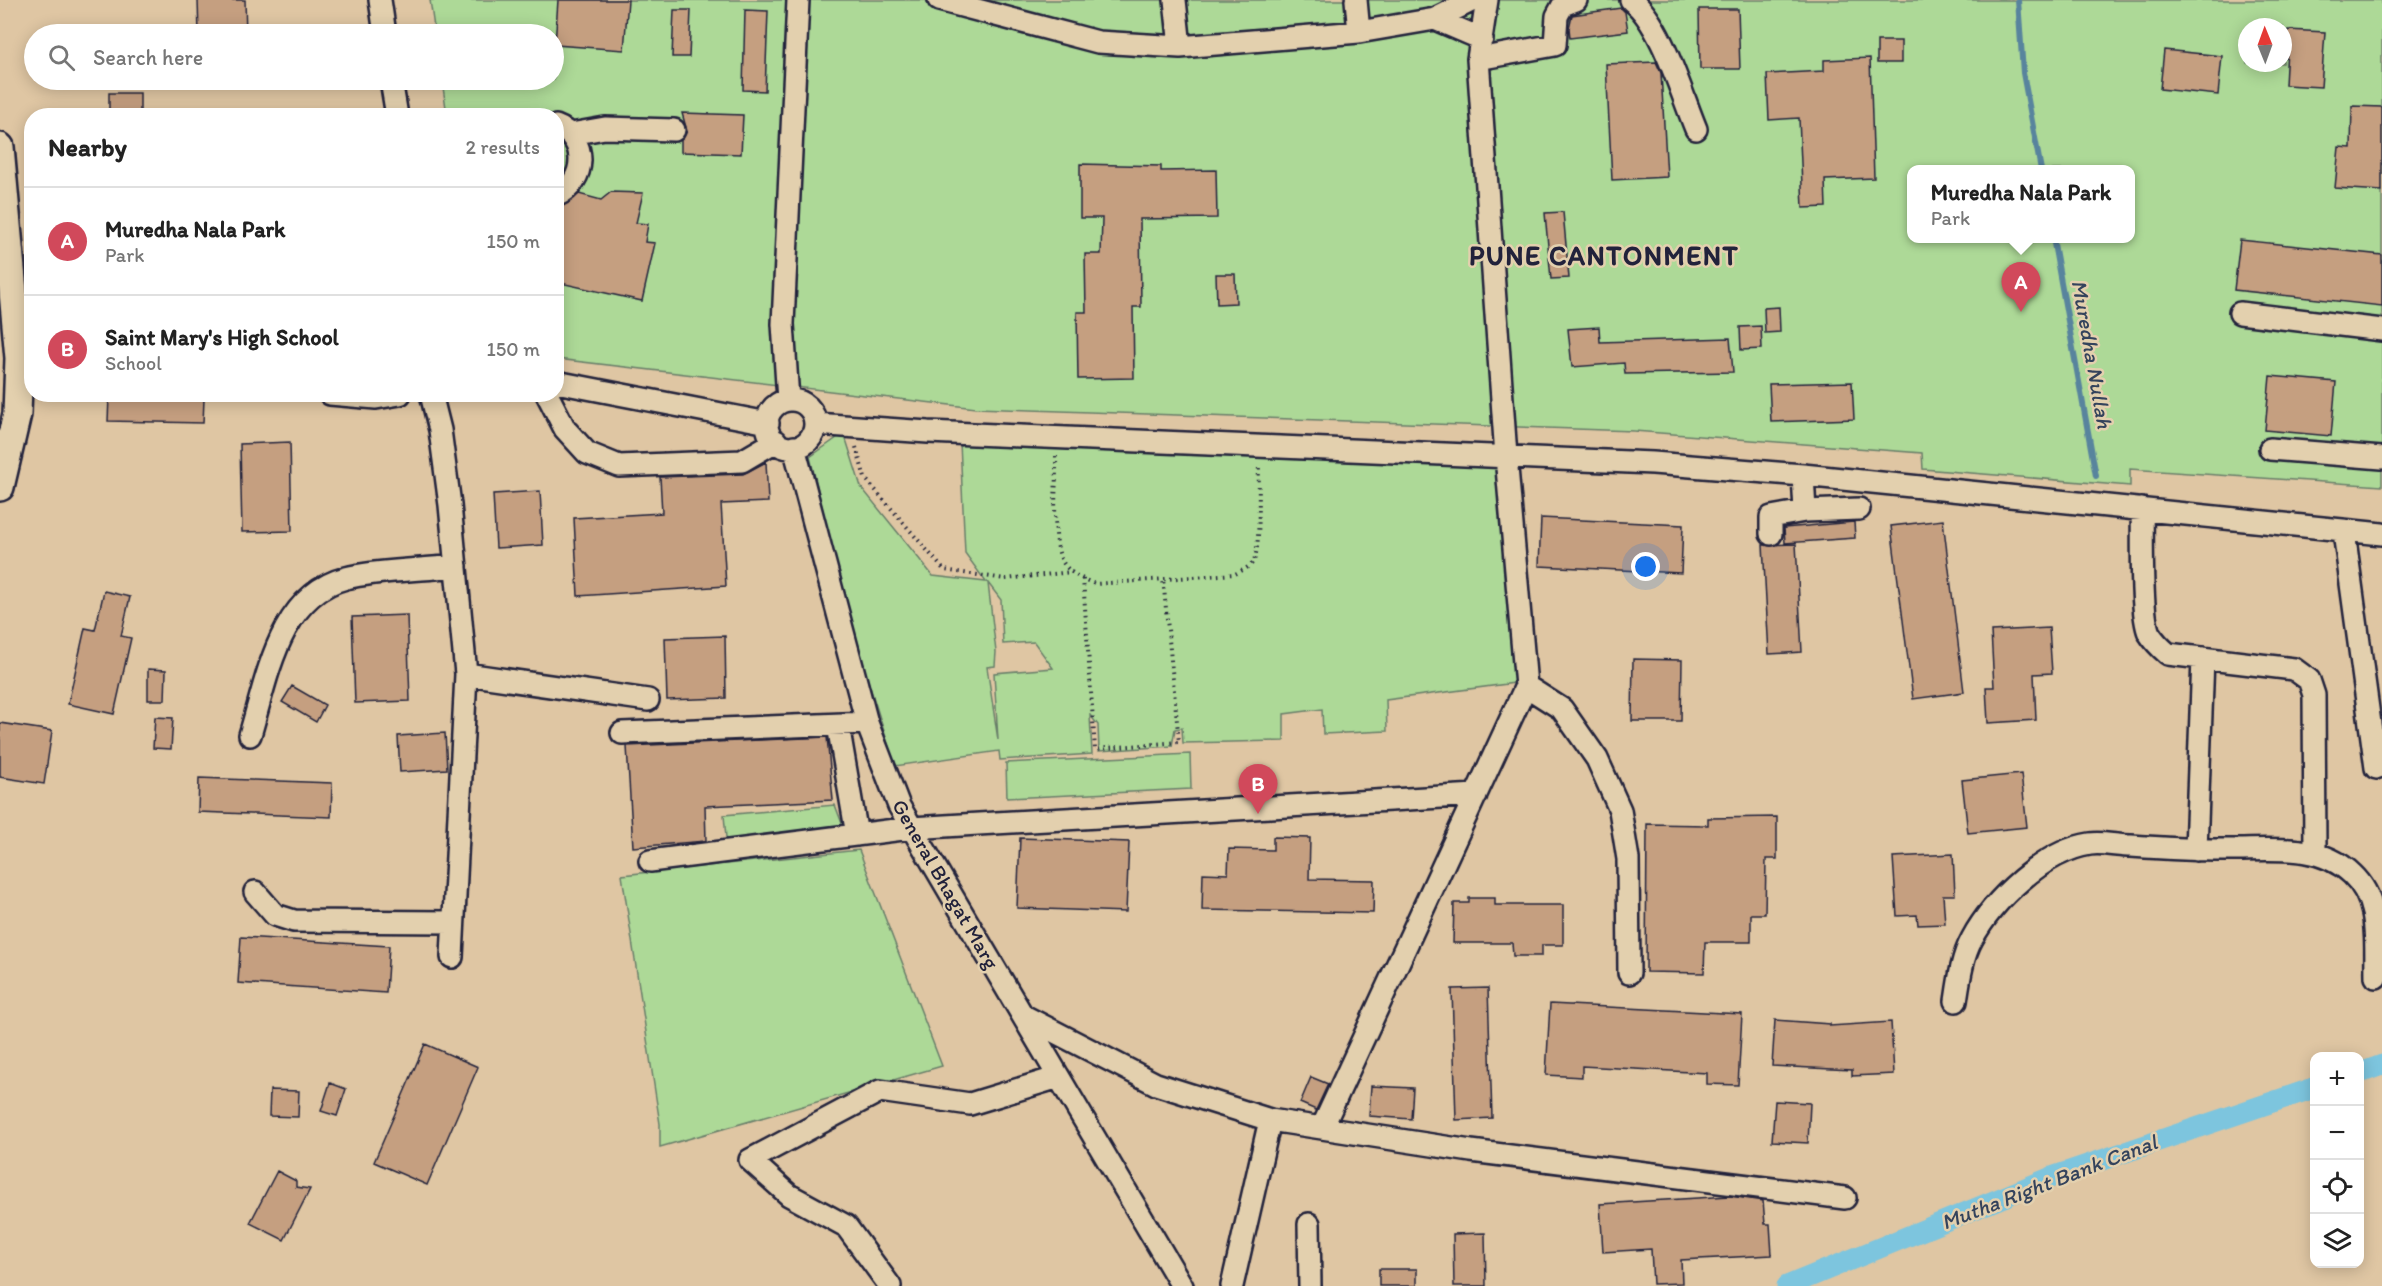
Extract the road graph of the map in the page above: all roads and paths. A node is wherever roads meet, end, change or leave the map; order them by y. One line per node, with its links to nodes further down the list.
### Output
1 (380, 0): 11 (street)
2 (798, 0): 27 (street)
3 (939, 0): 13 (street)
4 (1175, 0): 13 (street)
5 (1356, 0): 12 (street)
6 (1473, 0): 10 (street)
7 (1487, 0): 14 (street)
8 (1576, 0): 14 (street)
9 (1631, 0): 17 (street)
10 (1435, 19): 12 (street); 14 (street)
11 (384, 24)
12 (1359, 32): 13 (street)
13 (1180, 47)
14 (1480, 49): 36 (street)
15 (393, 90): 16 (street)
16 (396, 108)
17 (1696, 129)
18 (564, 130): 19 (street); 21 (street)
19 (674, 130)
20 (0, 147): 24 (main road)
21 (564, 189)
22 (2240, 313): 23 (street)
23 (2382, 330)
24 (24, 364)
25 (24, 378): 39 (main road)
26 (564, 384): 32 (street)
27 (789, 400): 30 (street); 32 (street)
28 (433, 402): 46 (street)
29 (551, 402): 32 (street)
30 (815, 424): 31 (street); 32 (street)
31 (849, 426): 33 (street); 47 (path)
32 (779, 437): 54 (street, General Bhagat Marg)
33 (1056, 438): 34 (street); 47 (path)
34 (1260, 446): 36 (street); 48 (path)
35 (2270, 449): 37 (street)
36 (1506, 456): 38 (street); 52 (street)
37 (2382, 458)
38 (1803, 476): 41 (street); 42 (street)
39 (0, 486)
40 (1859, 509): 42 (street)
41 (2142, 509): 43 (street); 50 (street)
42 (1805, 511): 44 (street)
43 (2344, 532): 45 (street); 58 (street)
44 (1771, 534)
45 (2382, 534)
46 (456, 566): 51 (street); 57 (street)
47 (1072, 572): 49 (path)
48 (1163, 578): 49 (path); 49 (path)
49 (1083, 579)
50 (2203, 658): 62 (street); 63 (street)
51 (466, 675): 53 (street); 66 (street)
52 (1526, 686): 59 (street); 68 (street)
53 (648, 700)
54 (867, 723): 55 (street); 60 (street, General Bhagat Marg)
55 (838, 724): 56 (street); 61 (street)
56 (622, 733)
57 (250, 735)
58 (2376, 768)
59 (1476, 795): 60 (street); 74 (street)
60 (911, 828): 61 (street); 71 (street, General Bhagat Marg)
61 (857, 835): 64 (street)
62 (2196, 850): 63 (street); 70 (street)
63 (2315, 851): 69 (street)
64 (650, 861)
65 (255, 892): 66 (street)
66 (453, 922): 67 (street)
67 (452, 957)
68 (1629, 973)
69 (2376, 977)
70 (1956, 1001)
71 (1023, 1016): 72 (street, General Bhagat Marg); 73 (street)
72 (1059, 1077): 77 (street); 78 (street, General Bhagat Marg)
73 (1270, 1120): 74 (street); 79 (street)
74 (1322, 1128): 75 (street)
75 (1845, 1198)
76 (1309, 1224): 80 (street)
77 (890, 1286)
78 (1182, 1286)
79 (1232, 1286)
80 (1310, 1286)

